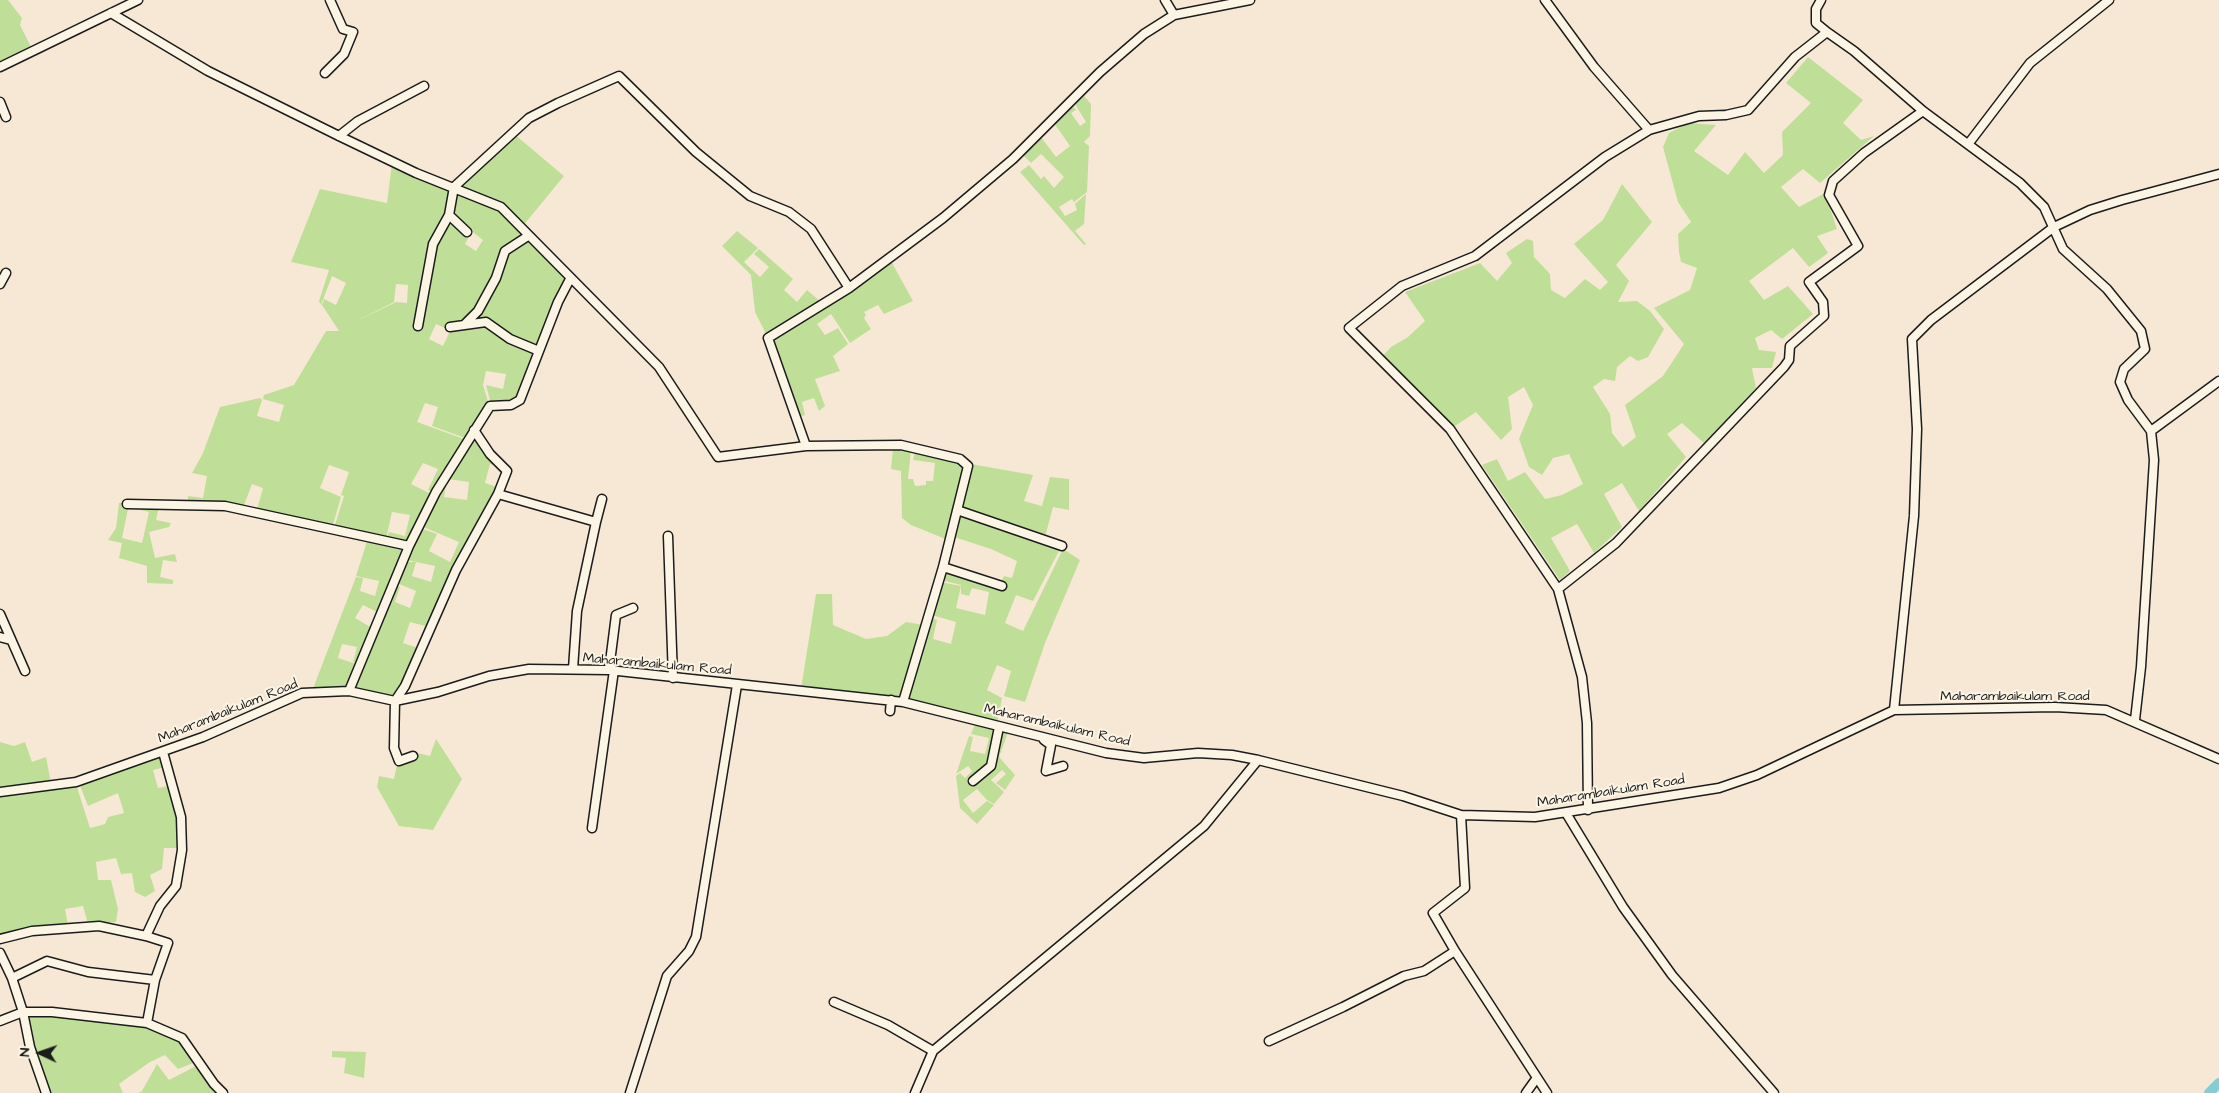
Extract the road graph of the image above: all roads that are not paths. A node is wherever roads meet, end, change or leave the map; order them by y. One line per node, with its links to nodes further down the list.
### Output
1 (138, 0): 8 (street)
2 (330, 0): 12 (street)
3 (1165, 0): 9 (street)
4 (1250, 0): 9 (street)
5 (1545, 0): 17 (street)
6 (1821, 0): 10 (street)
7 (2109, 0): 19 (street)
8 (111, 14): 11 (street); 18 (street)
9 (1174, 15): 29 (street)
10 (1827, 32): 15 (street); 17 (street)
11 (0, 67)
12 (325, 73)
13 (424, 86): 18 (street)
14 (0, 102): 16 (street)
15 (1923, 111): 19 (street); 48 (street)
16 (6, 118)
17 (1649, 130): 48 (street)
18 (339, 136): 21 (street)
19 (1969, 144): 23 (street)
20 (2219, 174): 23 (street)
21 (454, 188): 22 (street); 25 (street); 29 (street)
22 (449, 216): 24 (street); 31 (street)
23 (2054, 227): 36 (street); 62 (street)
24 (467, 232)
25 (528, 236): 27 (street); 30 (street)
26 (6, 273): 28 (street)
27 (570, 279): 33 (street); 37 (street)
28 (0, 284)
29 (848, 288): 37 (street)
30 (464, 325): 32 (street); 33 (street)
31 (418, 326)
32 (450, 327)
33 (539, 352): 35 (street)
34 (2219, 381): 36 (street)
35 (474, 430): 38 (street); 44 (street)
36 (2151, 431): 64 (street)
37 (806, 446): 41 (street)
38 (498, 494): 42 (street); 60 (street)
39 (602, 499): 42 (street)
40 (127, 504): 44 (street)
41 (957, 510): 45 (street); 46 (street)
42 (596, 522): 53 (street)
43 (668, 536): 56 (street)
44 (409, 546): 58 (street)
45 (1062, 546)
46 (943, 567): 47 (street); 61 (street)
47 (1002, 586)
48 (1558, 589): 74 (street)
49 (634, 608): 54 (street)
50 (0, 614): 52 (street)
51 (0, 637): 52 (street)
52 (11, 640): 55 (street)
53 (573, 669): 54 (street, Maharambaikulam Road); 60 (street, Maharambaikulam Road)
54 (611, 670): 56 (street, Maharambaikulam Road); 77 (street)
55 (25, 671)
56 (673, 678): 57 (street, Maharambaikulam Road)
57 (737, 685): 59 (street, Maharambaikulam Road); 93 (street)
58 (350, 691): 60 (street, Maharambaikulam Road); 67 (street, Maharambaikulam Road)
59 (891, 700): 61 (street, Maharambaikulam Road); 63 (street)
60 (395, 701): 68 (street)
61 (903, 702): 65 (street, Maharambaikulam Road)
62 (1894, 710): 64 (street, Maharambaikulam Road); 74 (street, Maharambaikulam Road)
63 (890, 711)
64 (2135, 720): 69 (street, Maharambaikulam Road)
65 (999, 727): 66 (street, Maharambaikulam Road); 72 (street)
66 (1038, 736): 70 (street, Maharambaikulam Road); 71 (street)
67 (163, 752): 73 (street, Maharambaikulam Road); 78 (street)
68 (413, 756)
69 (2219, 758)
70 (1258, 760): 76 (street, Maharambaikulam Road); 89 (street)
71 (1063, 766)
72 (973, 781)
73 (0, 792)
74 (1588, 810): 75 (street, Maharambaikulam Road)
75 (1566, 813): 76 (street, Maharambaikulam Road); 97 (street)
76 (1461, 815): 80 (street)
77 (592, 828)
78 (146, 936): 79 (street); 83 (street)
79 (0, 939)
80 (1455, 952): 88 (street); 90 (street)
81 (0, 953): 82 (street)
82 (12, 978): 83 (street); 85 (street)
83 (154, 980): 87 (street)
84 (834, 1002): 89 (street)
85 (23, 1012): 86 (street); 87 (street); 91 (street)
86 (0, 1021)
87 (147, 1023): 92 (street)
88 (1269, 1041)
89 (933, 1051): 94 (street)
90 (1536, 1079): 95 (street); 96 (street)
91 (46, 1093)
92 (223, 1093)
93 (630, 1093)
94 (915, 1093)
95 (1526, 1093)
96 (1547, 1093)
97 (1774, 1093)

